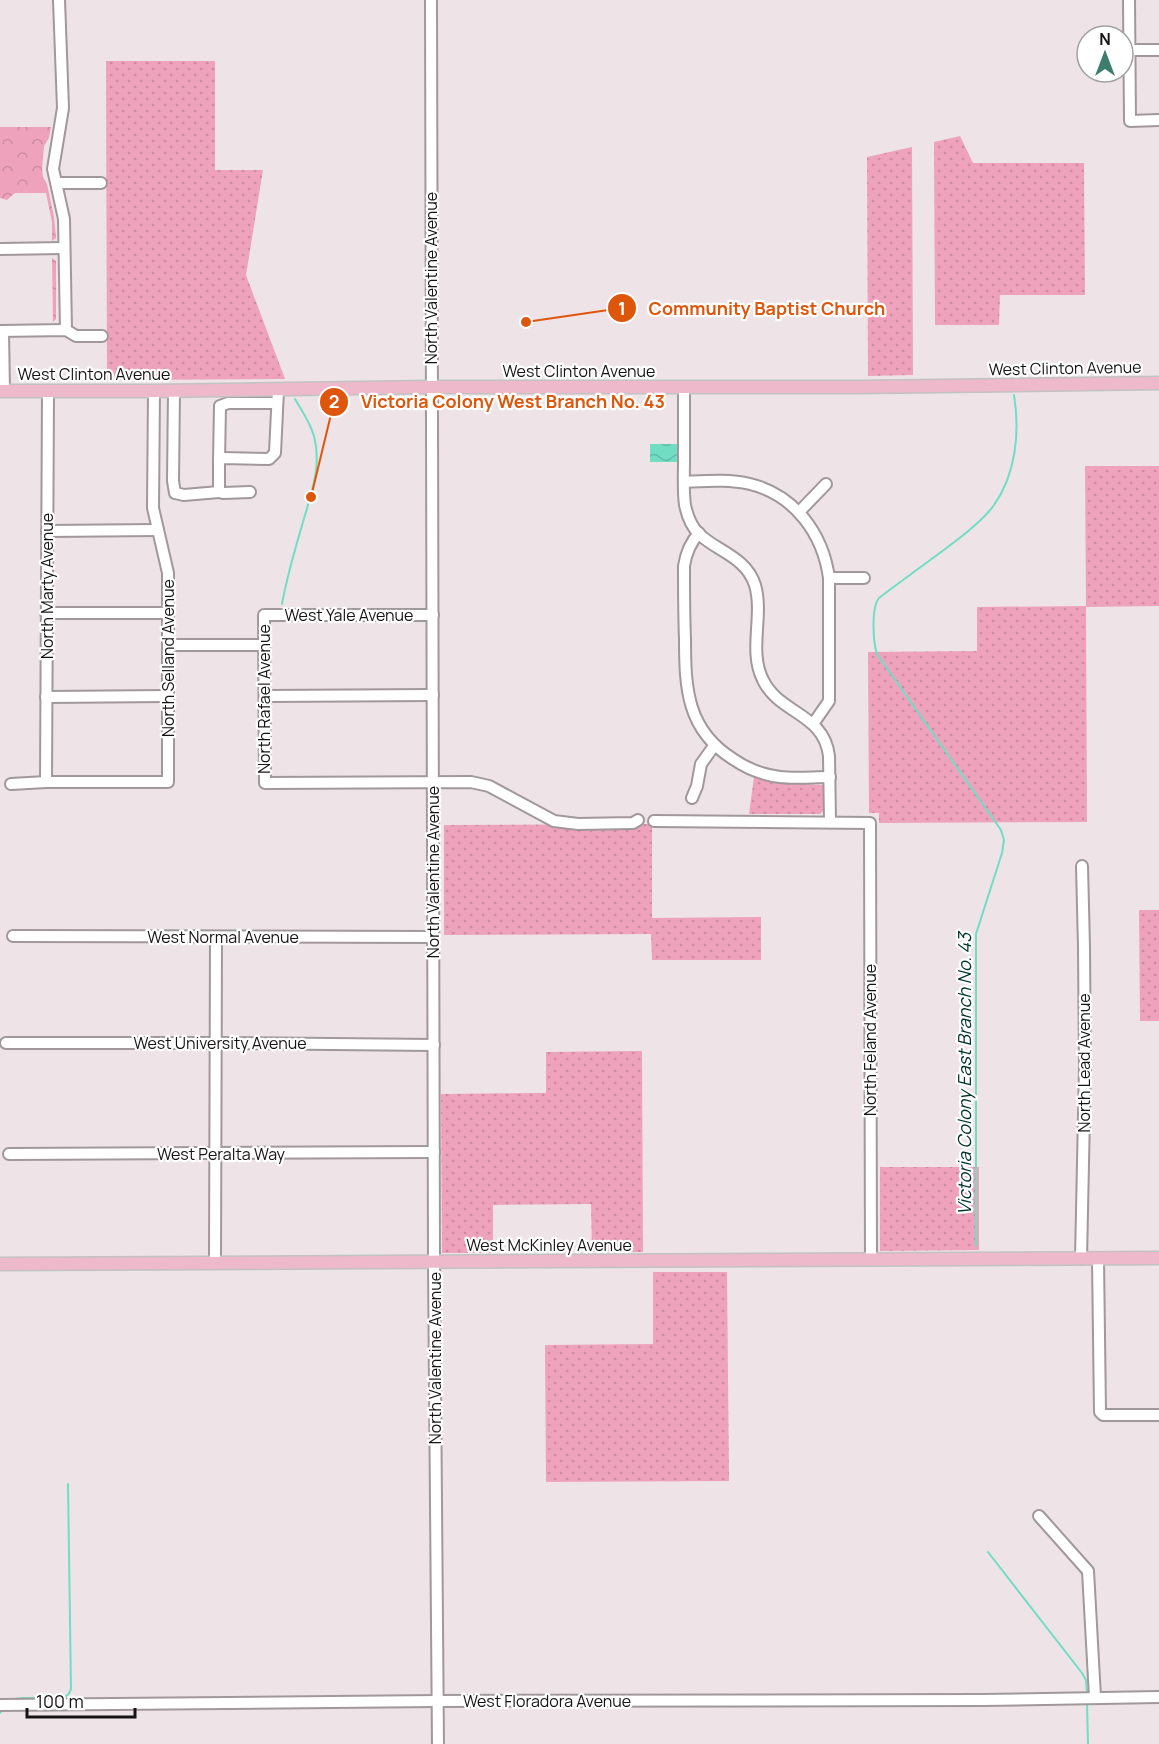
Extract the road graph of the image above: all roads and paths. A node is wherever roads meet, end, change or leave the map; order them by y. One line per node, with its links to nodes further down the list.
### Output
1 (58, 0): 9 (street)
2 (431, 0): 17 (street, North Valentine Avenue)
3 (1129, 0): 4 (street)
4 (1129, 24)
5 (1135, 50): 6 (street)
6 (1159, 50)
7 (1130, 84): 8 (street)
8 (1159, 120)
9 (57, 183): 10 (street); 11 (street)
10 (101, 183)
11 (64, 248): 12 (street); 13 (street)
12 (0, 249)
13 (66, 330): 14 (street); 15 (street)
14 (2, 331): 20 (street)
15 (102, 336)
16 (1159, 383): 18 (main road, West Clinton Avenue)
17 (431, 387): 18 (main road, West Clinton Avenue); 19 (main road, West Clinton Avenue); 39 (street, North Valentine Avenue)
18 (684, 387): 26 (street)
19 (278, 390): 23 (main road, West Clinton Avenue); 24 (street)
20 (2, 391): 21 (main road, West Clinton Avenue)
21 (48, 391): 22 (main road, West Clinton Avenue); 32 (street, North Marty Avenue)
22 (154, 391): 23 (main road, West Clinton Avenue); 31 (street, North Selland Avenue)
23 (174, 391): 28 (street)
24 (277, 403): 25 (street); 25 (street)
25 (219, 461): 28 (street)
26 (684, 482): 30 (street); 33 (street)
27 (826, 484): 30 (street)
28 (219, 492): 29 (street)
29 (250, 492)
30 (799, 512): 34 (street)
31 (158, 530): 32 (street); 37 (street, North Selland Avenue)
32 (47, 531): 36 (street, North Marty Avenue)
33 (699, 533): 46 (street); 47 (street)
34 (830, 578): 35 (street); 46 (street)
35 (864, 578)
36 (46, 613): 37 (street); 45 (street, North Marty Avenue)
37 (168, 613): 40 (street, North Selland Avenue)
38 (264, 615): 39 (street, West Yale Avenue); 41 (street, North Rafael Avenue)
39 (434, 615): 42 (street, North Valentine Avenue)
40 (168, 645): 41 (street); 43 (street, North Selland Avenue)
41 (264, 645): 44 (street, North Rafael Avenue)
42 (433, 695): 44 (street); 50 (street, North Valentine Avenue)
43 (168, 696): 45 (street); 49 (street, North Selland Avenue)
44 (265, 696): 50 (street, North Rafael Avenue)
45 (46, 697): 49 (street, North Marty Avenue)
46 (813, 724): 48 (street)
47 (714, 746): 48 (street); 52 (street)
48 (830, 777): 55 (street)
49 (46, 782): 51 (street)
50 (432, 782): 53 (street); 59 (street, North Valentine Avenue)
51 (11, 784)
52 (692, 798)
53 (638, 820)
54 (654, 821): 55 (street)
55 (830, 821): 67 (street, North Feland Avenue)
56 (1082, 866): 68 (street, North Lead Avenue)
57 (13, 936): 58 (street, West Normal Avenue)
58 (216, 937): 59 (street, West Normal Avenue); 61 (street)
59 (433, 937): 62 (street, North Valentine Avenue)
60 (6, 1043): 61 (street, West University Avenue)
61 (216, 1043): 62 (street, West University Avenue); 65 (street)
62 (434, 1045): 63 (street, North Valentine Avenue)
63 (434, 1152): 65 (street, West Peralta Way); 70 (street, North Valentine Avenue)
64 (9, 1154): 65 (street, West Peralta Way)
65 (216, 1154): 71 (street)
66 (1159, 1258): 69 (main road, West McKinley Avenue)
67 (871, 1259): 68 (main road, West McKinley Avenue); 70 (main road, West McKinley Avenue)
68 (1081, 1259): 69 (main road, West McKinley Avenue)
69 (1098, 1259): 73 (street)
70 (434, 1262): 71 (main road, West McKinley Avenue); 77 (street, North Valentine Avenue)
71 (215, 1263): 72 (main road, West McKinley Avenue)
72 (0, 1264)
73 (1159, 1415)
74 (1039, 1516): 76 (street)
75 (1159, 1696): 76 (street, West Floradora Avenue)
76 (1095, 1697): 77 (street, West Floradora Avenue)
77 (437, 1701): 78 (street, West Floradora Avenue); 79 (street, North Valentine Avenue)
78 (0, 1705)
79 (438, 1744)

